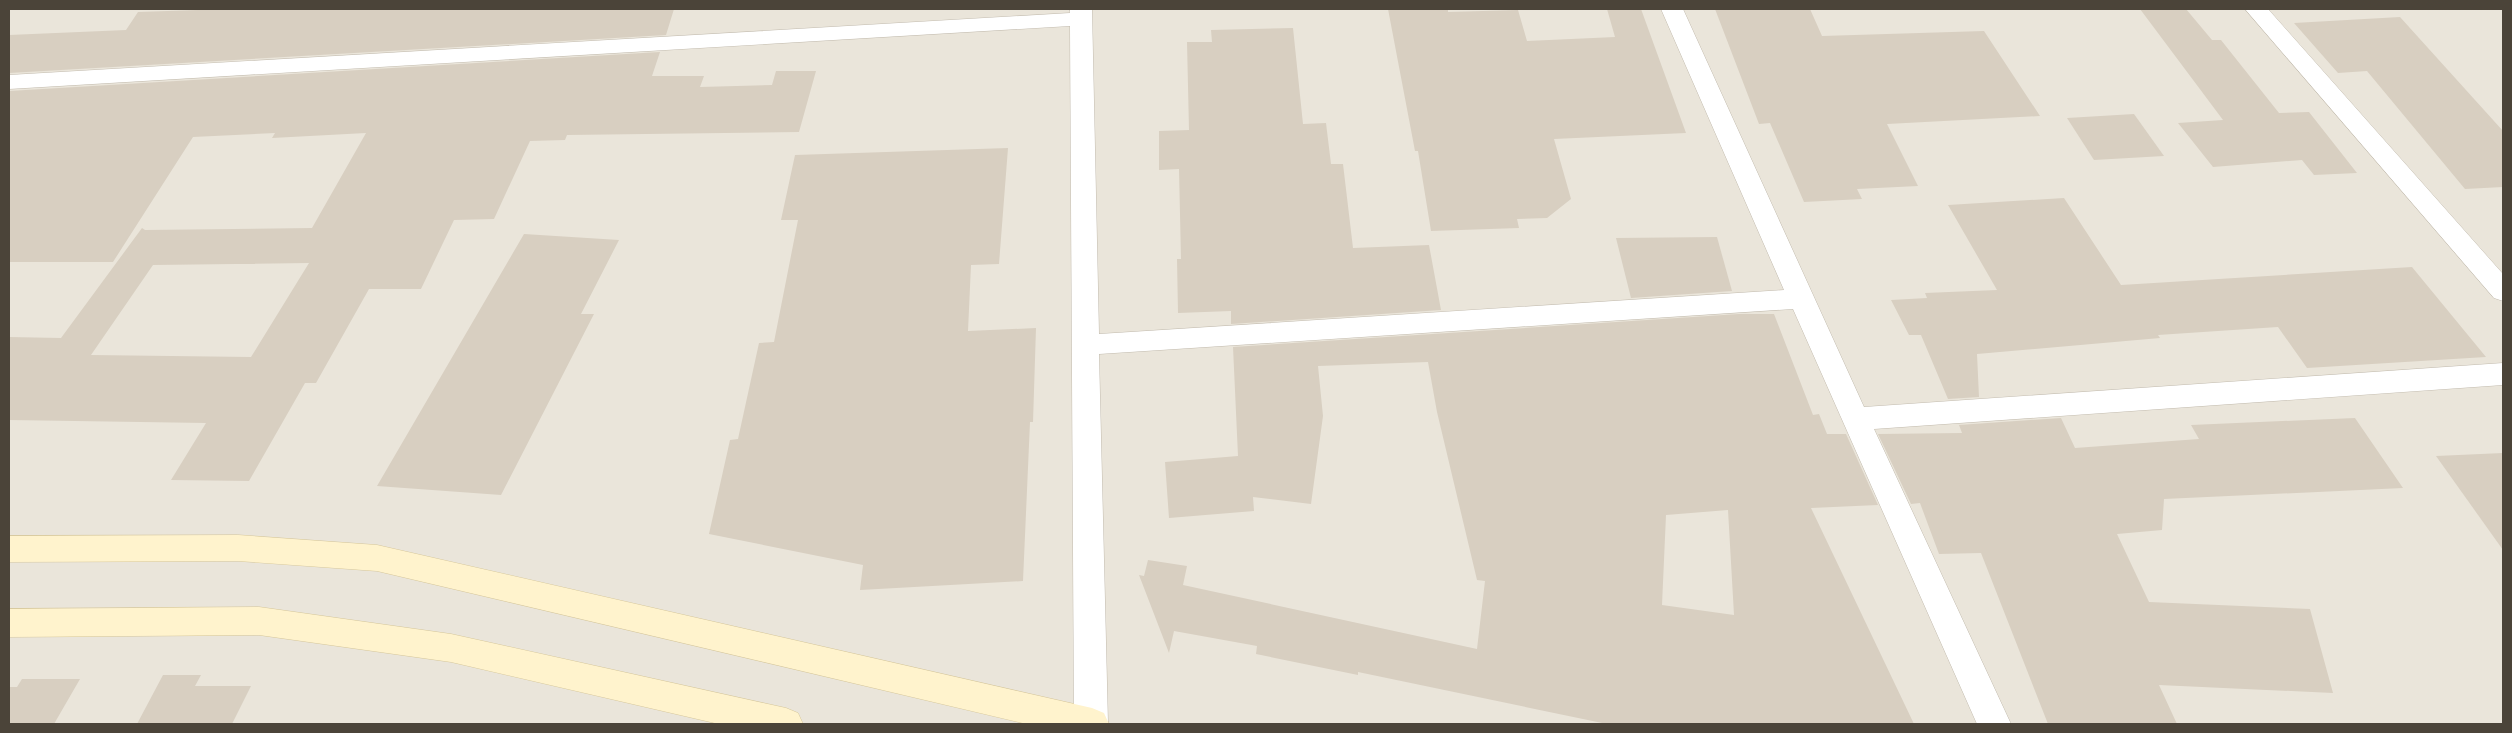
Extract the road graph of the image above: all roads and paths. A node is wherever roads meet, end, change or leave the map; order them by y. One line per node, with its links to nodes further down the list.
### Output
1 (1672, 9): 6 (street)
2 (2256, 9): 5 (street)
3 (1081, 14): 4 (street); 7 (street)
4 (9, 82)
5 (2503, 291)
6 (1802, 299): 7 (street); 9 (street)
7 (1085, 345): 13 (street)
8 (2503, 374): 9 (street)
9 (1855, 419): 14 (street)
10 (9, 549): 13 (main road)
11 (9, 623): 12 (main road)
12 (786, 724)
13 (1092, 724)
14 (1994, 724)

